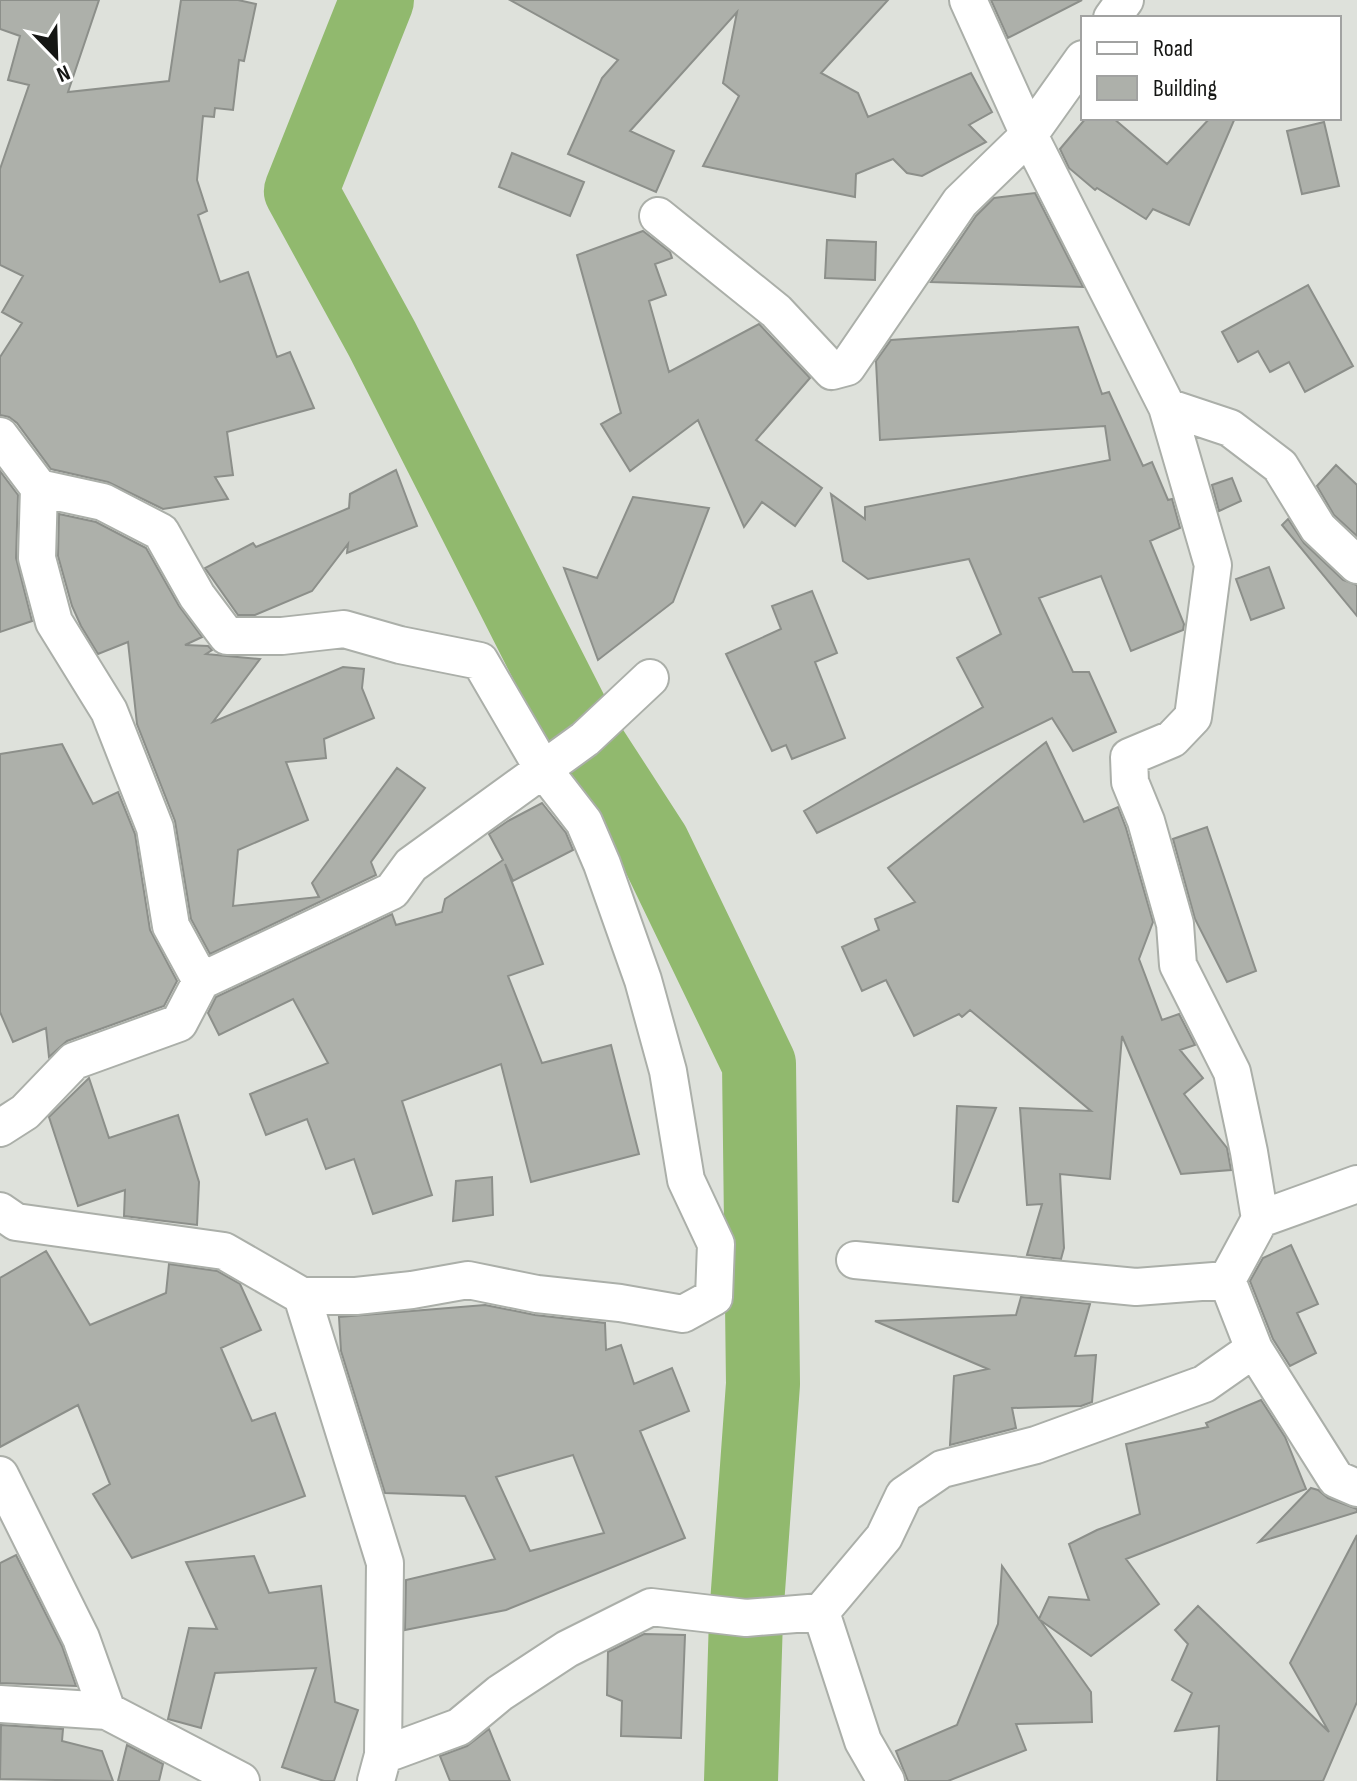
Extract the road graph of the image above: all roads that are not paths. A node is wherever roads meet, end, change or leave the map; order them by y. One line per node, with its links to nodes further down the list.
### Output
1 (968, 0): 3 (street)
2 (1081, 62): 3 (street)
3 (1029, 135): 4 (street); 5 (street)
4 (658, 216)
5 (1167, 407): 8 (street); 15 (street)
6 (0, 436): 7 (street)
7 (39, 488): 10 (street); 11 (street)
8 (1357, 565)
9 (650, 678): 10 (street)
10 (543, 769): 11 (street); 18 (street)
11 (201, 981): 12 (street)
12 (0, 1128)
13 (1357, 1184): 15 (street)
14 (0, 1211): 18 (street)
15 (1260, 1219): 17 (street)
16 (855, 1260): 17 (street)
17 (1227, 1280): 19 (street)
18 (302, 1296): 25 (street)
19 (1254, 1349): 21 (street); 22 (street)
20 (0, 1475): 24 (street)
21 (1357, 1488)
22 (821, 1612): 25 (street); 27 (street)
23 (0, 1704): 24 (street)
24 (107, 1711): 26 (street)
25 (379, 1768)
26 (241, 1781)
27 (886, 1781)

